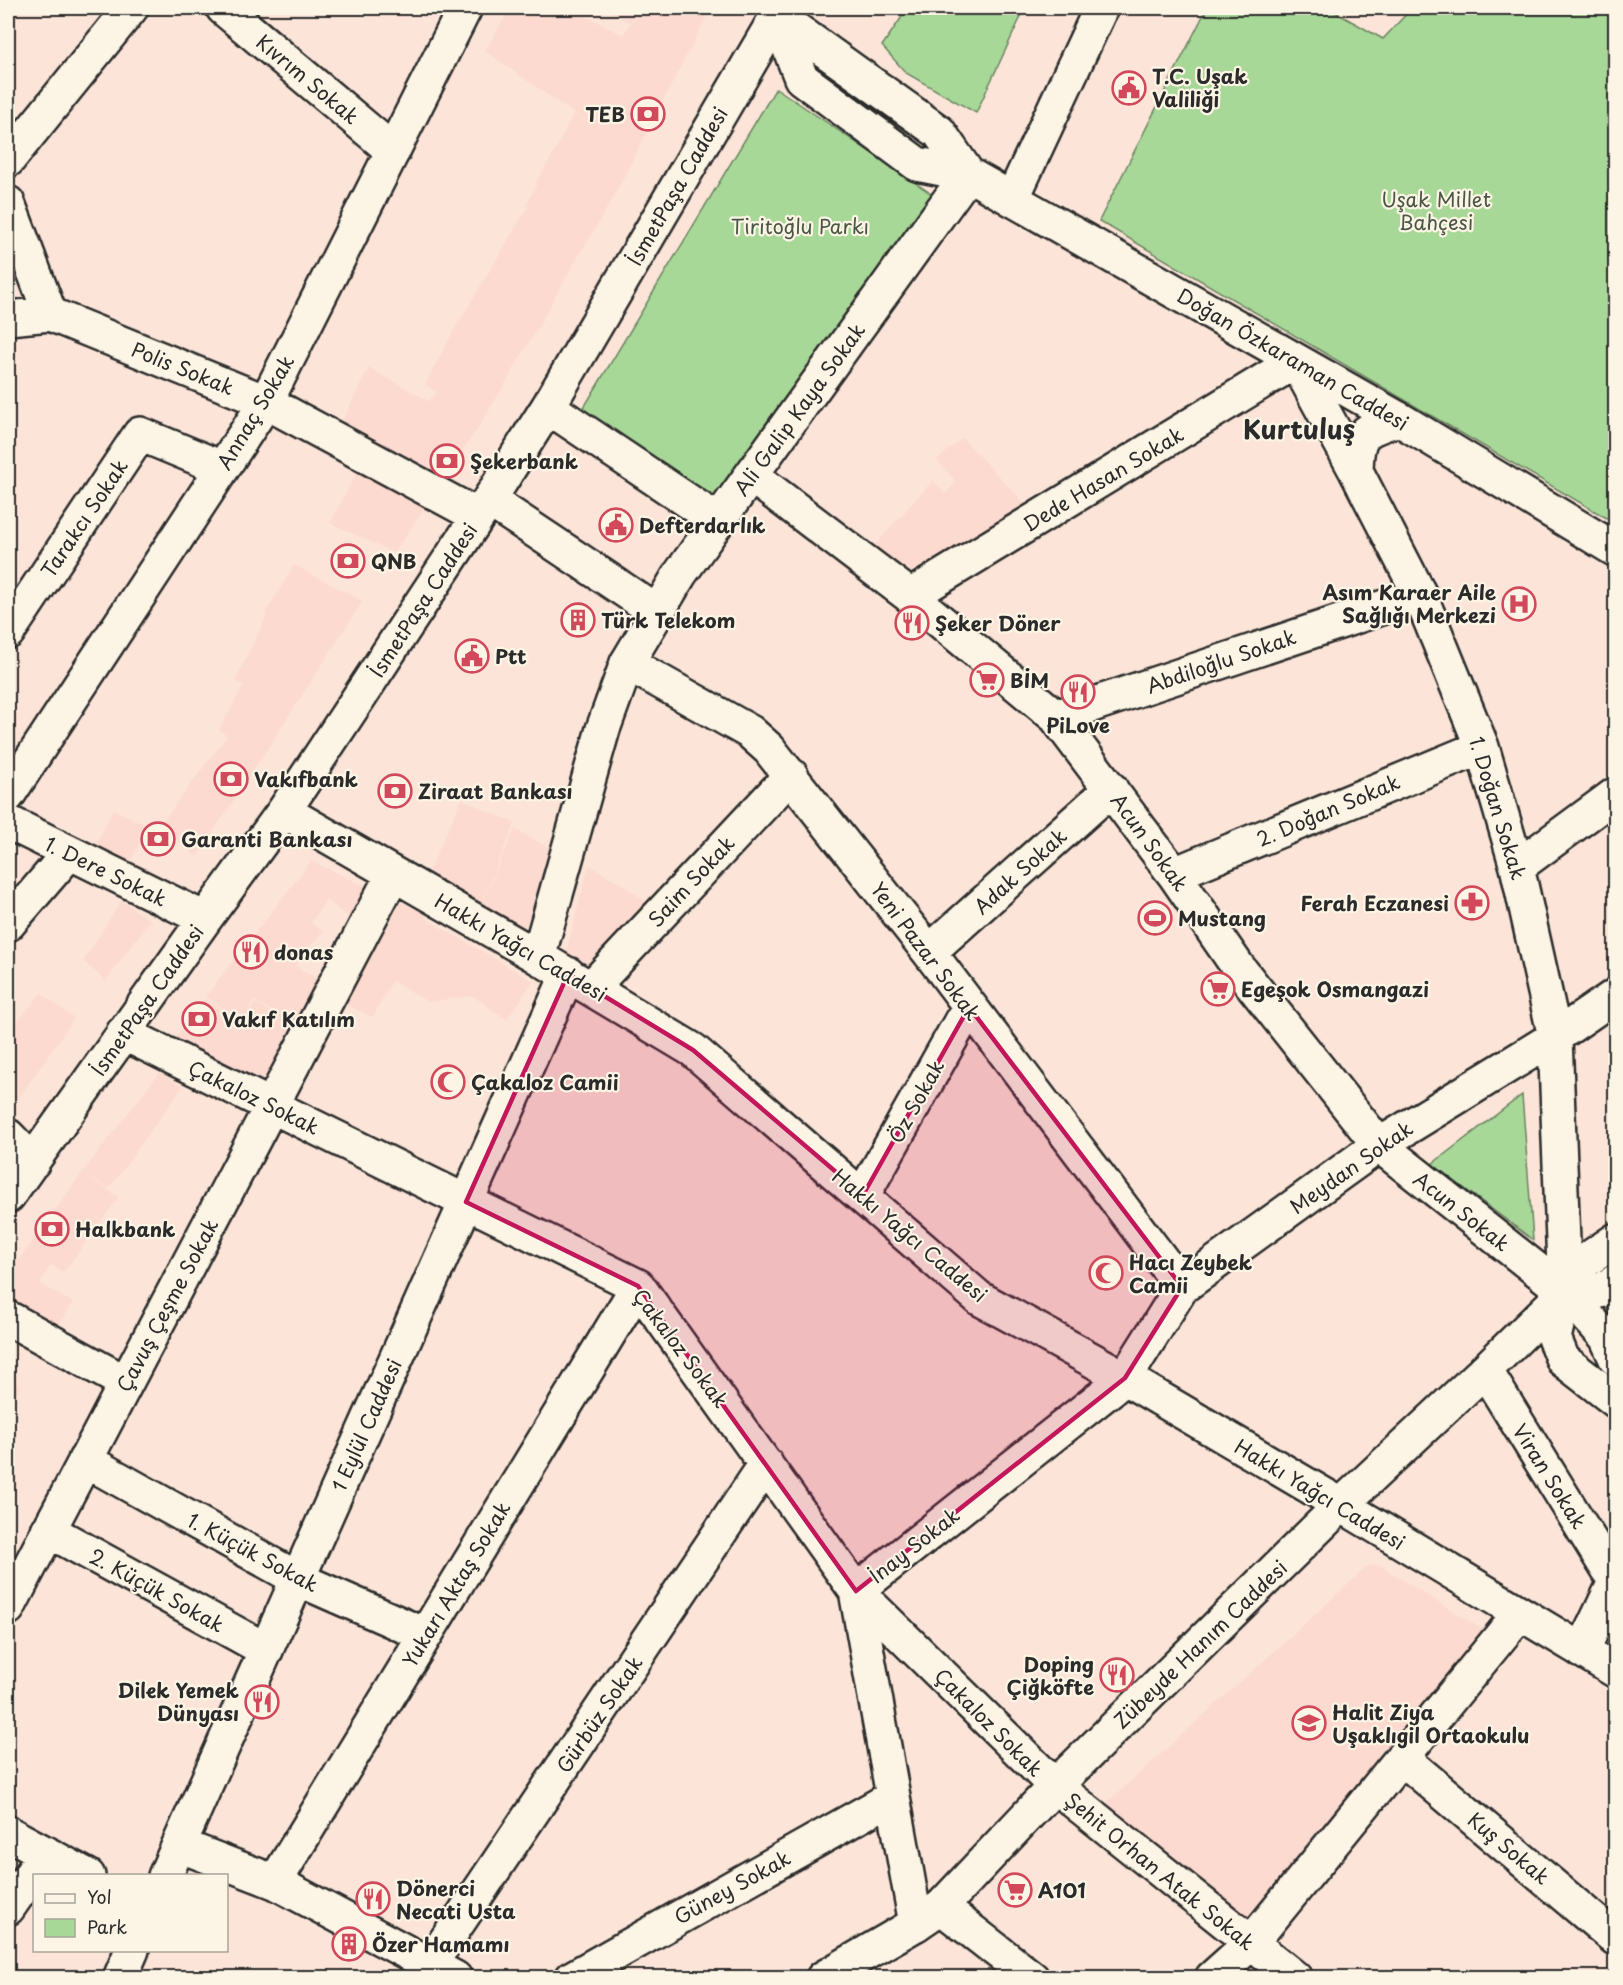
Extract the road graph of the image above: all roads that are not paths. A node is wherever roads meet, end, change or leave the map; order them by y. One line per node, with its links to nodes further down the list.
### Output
1 (131, 8): 7 (street)
2 (223, 8): 6 (street, Kıvrım Sokak)
3 (465, 8): 6 (street, Annaç Sokak)
4 (1101, 8): 9 (street)
5 (778, 10): 8 (street, Doğan Özkaraman Caddesi); 15 (street, İsmetPaşa Caddesi)
6 (393, 151): 14 (street, Annaç Sokak)
7 (8, 160)
8 (968, 174): 9 (street, Doğan Özkaraman Caddesi); 19 (street, Ali Galip Kaya Sokak)
9 (1012, 199): 13 (street, Doğan Özkaraman Caddesi)
10 (8, 203): 11 (street)
11 (50, 314): 12 (street, Polis Sokak); 14 (street, Polis Sokak)
12 (8, 318)
13 (1296, 361): 16 (street, Doğan Özkaraman Caddesi); 18 (street, 1. Doğan Sokak); 24 (street, Dede Hasan Sokak)
14 (266, 402): 17 (street, Annaç Sokak); 20 (street, Polis Sokak)
15 (548, 407): 20 (street, İsmetPaşa Caddesi); 21 (street)
16 (1399, 419): 18 (street); 22 (street, Doğan Özkaraman Caddesi)
17 (222, 468): 26 (street, Tarakcı Sokak); 33 (street, Annaç Sokak)
18 (1356, 471): 23 (street, 1. Doğan Sokak)
19 (752, 476): 21 (street, Ali Galip Kaya Sokak); 24 (street, Acun Sokak)
20 (484, 508): 25 (street, Polis Sokak); 34 (street, İsmetPaşa Caddesi)
21 (718, 521): 25 (street, Ali Galip Kaya Sokak)
22 (1616, 550)
23 (1420, 595): 28 (street, Abdiloğlu Sokak); 29 (street, 1. Doğan Sokak)
24 (910, 596): 28 (street, Acun Sokak)
25 (657, 612): 27 (street, Ali Galip Kaya Sokak)
26 (8, 632)
27 (627, 663): 30 (street, Yeni Pazar Sokak); 43 (street, Ali Galip Kaya Sokak)
28 (1056, 717): 31 (street, Acun Sokak)
29 (1482, 747): 37 (street, 1. Doğan Sokak); 39 (street, 2. Doğan Sokak)
30 (791, 775): 42 (street, Yeni Pazar Sokak); 44 (street, Saim Sokak)
31 (1111, 789): 39 (street, Acun Sokak); 42 (street, Adak Sokak)
32 (1616, 794): 37 (street)
33 (8, 795)
34 (284, 811): 38 (street, Hakkı Yağcı Caddesi); 40 (street, İsmetPaşa Caddesi)
35 (8, 822): 36 (street, 1. Dere Sokak)
36 (69, 853): 40 (street, 1. Dere Sokak); 41 (street)
37 (1517, 867): 48 (street, 1. Doğan Sokak)
38 (393, 874): 43 (street, Hakkı Yağcı Caddesi); 49 (street, Çavuş Çeşme Sokak)
39 (1174, 874): 51 (street, Acun Sokak)
40 (205, 919): 47 (street, İsmetPaşa Caddesi)
41 (8, 924)
42 (929, 952): 46 (street, Yeni Pazar Sokak)
43 (538, 957): 44 (street, Hakkı Yağcı Caddesi)
44 (580, 981): 53 (street, Hakkı Yağcı Caddesi); 55 (street, 1 Eylül Caddesi)
45 (1616, 995): 48 (street, Meydan Sokak)
46 (969, 1007): 53 (street, Öz Sokak); 59 (street, Yeni Pazar Sokak)
47 (123, 1033): 49 (street, Çakaloz Sokak); 52 (street, İsmetPaşa Caddesi)
48 (1555, 1037): 51 (street, Meydan Sokak); 60 (street, 1. Doğan Sokak)
49 (272, 1106): 55 (street, Çakaloz Sokak); 65 (street, Çavuş Çeşme Sokak)
50 (8, 1136): 52 (street)
51 (1379, 1145): 59 (street, Meydan Sokak); 60 (street, Acun Sokak)
52 (33, 1162): 54 (street)
53 (863, 1195): 64 (street, Hakkı Yağcı Caddesi)
54 (8, 1196)
55 (466, 1202): 58 (street, Çakaloz Sokak); 71 (street, 1 Eylül Caddesi)
56 (1616, 1240): 60 (street, Zübeyde Hanım Caddesi)
57 (1616, 1281): 60 (street)
58 (638, 1286): 68 (street, Çakaloz Sokak); 76 (street, Yukarı Aktaş Sokak)
59 (1182, 1287): 64 (street, Meydan Sokak)
60 (1565, 1292): 62 (street, Acun Sokak); 63 (street, Zübeyde Hanım Caddesi); 66 (street)
61 (8, 1318): 65 (street)
62 (1616, 1359)
63 (1485, 1370): 69 (street, Zübeyde Hanım Caddesi); 72 (street, Viran Sokak)
64 (1125, 1378): 69 (street, Hakkı Yağcı Caddesi); 73 (street, İnay Sokak)
65 (126, 1383): 67 (street, Çavuş Çeşme Sokak)
66 (1616, 1401)
67 (85, 1460): 70 (street, Çavuş Çeşme Sokak); 71 (street, 1. Küçük Sokak)
68 (766, 1464): 73 (street, Çakaloz Sokak); 94 (street, Gürbüz Sokak)
69 (1341, 1506): 75 (street, Hakkı Yağcı Caddesi); 81 (street, Zübeyde Hanım Caddesi)
70 (48, 1530): 74 (street, Çavuş Çeşme Sokak); 77 (street, 2. Küçük Sokak)
71 (297, 1579): 76 (street, 1. Küçük Sokak); 77 (street, 1 Eylül Caddesi)
72 (1615, 1580): 78 (street)
73 (856, 1591): 81 (street, Çakaloz Sokak); 82 (street, İnay Sokak)
74 (9, 1603)
75 (1520, 1613): 78 (street, Hakkı Yağcı Caddesi); 80 (street)
76 (425, 1635): 88 (street, Yukarı Aktaş Sokak)
77 (266, 1650): 84 (street, 1 Eylül Caddesi)
78 (1582, 1651): 79 (street, Hakkı Yağcı Caddesi)
79 (1616, 1671)
80 (1402, 1758): 91 (street, Kuş Sokak); 92 (street)
81 (1055, 1786): 90 (street, Zübeyde Hanım Caddesi); 92 (street, Şehit Orhan Atak Sokak)
82 (893, 1797): 90 (street, İnay Sokak); 96 (street, Güney Sokak)
83 (8, 1833): 85 (street)
84 (179, 1845): 87 (street, 1 Eylül Caddesi); 88 (street)
85 (46, 1853): 86 (street); 89 (street)
86 (86, 1874)
87 (165, 1874)
88 (275, 1882): 94 (street)
89 (8, 1908)
90 (928, 1916): 97 (street, Zübeyde Hanım Caddesi); 98 (street)
91 (1615, 1938)
92 (1251, 1943): 99 (street); 100 (street, Şehit Orhan Atak Sokak)
93 (131, 1952): 95 (street)
94 (443, 1970)
95 (120, 1977)
96 (572, 1977)
97 (823, 1977)
98 (1032, 1977)
99 (1212, 1977)
100 (1294, 1977)

